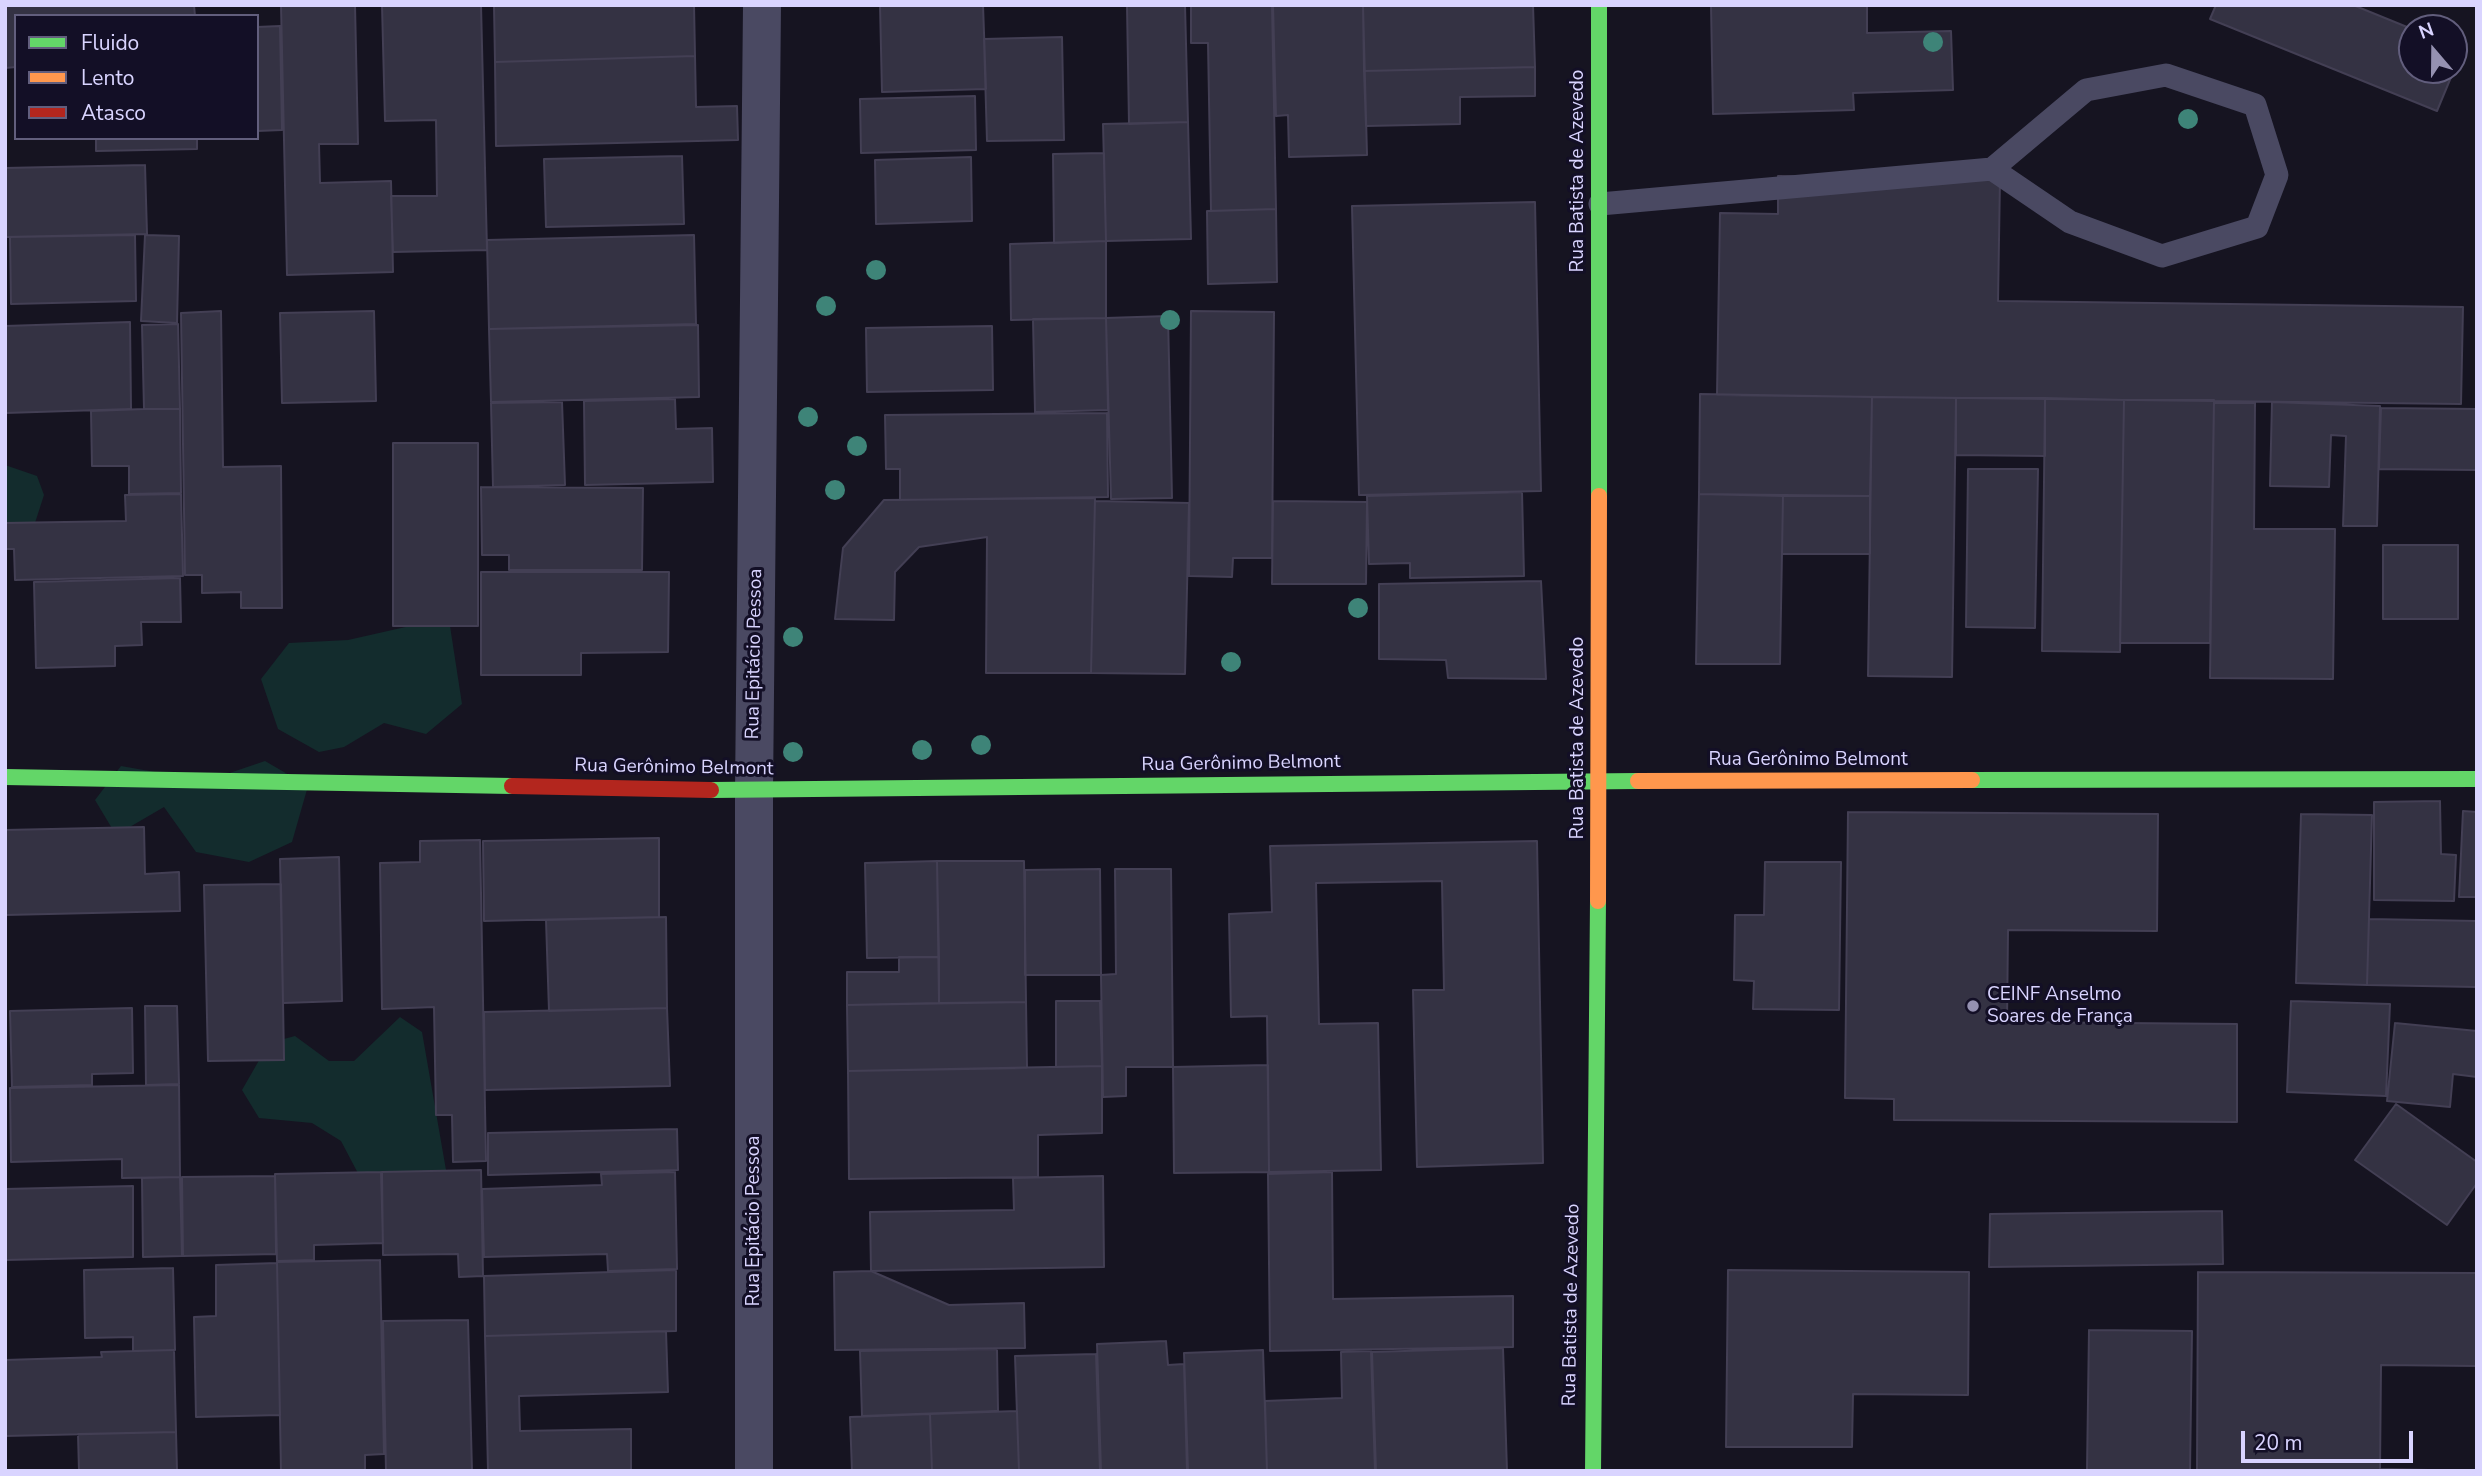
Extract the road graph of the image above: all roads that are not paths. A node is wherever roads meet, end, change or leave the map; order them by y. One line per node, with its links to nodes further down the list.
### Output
1 (762, 5): 8 (street, Rua Epitácio Pessoa)
2 (1599, 5): 4 (street, Rua Batista de Azevedo)
3 (1992, 169): 3 (lane); 4 (lane)
4 (1600, 204): 7 (street, Rua Batista de Azevedo)
5 (5, 777): 8 (street, Rua Gerônimo Belmont)
6 (2477, 779): 7 (street, Rua Gerônimo Belmont)
7 (1599, 781): 8 (street, Rua Gerônimo Belmont); 10 (street, Rua Batista de Azevedo)
8 (754, 791): 9 (street, Rua Epitácio Pessoa)
9 (754, 1471)
10 (1593, 1471)

